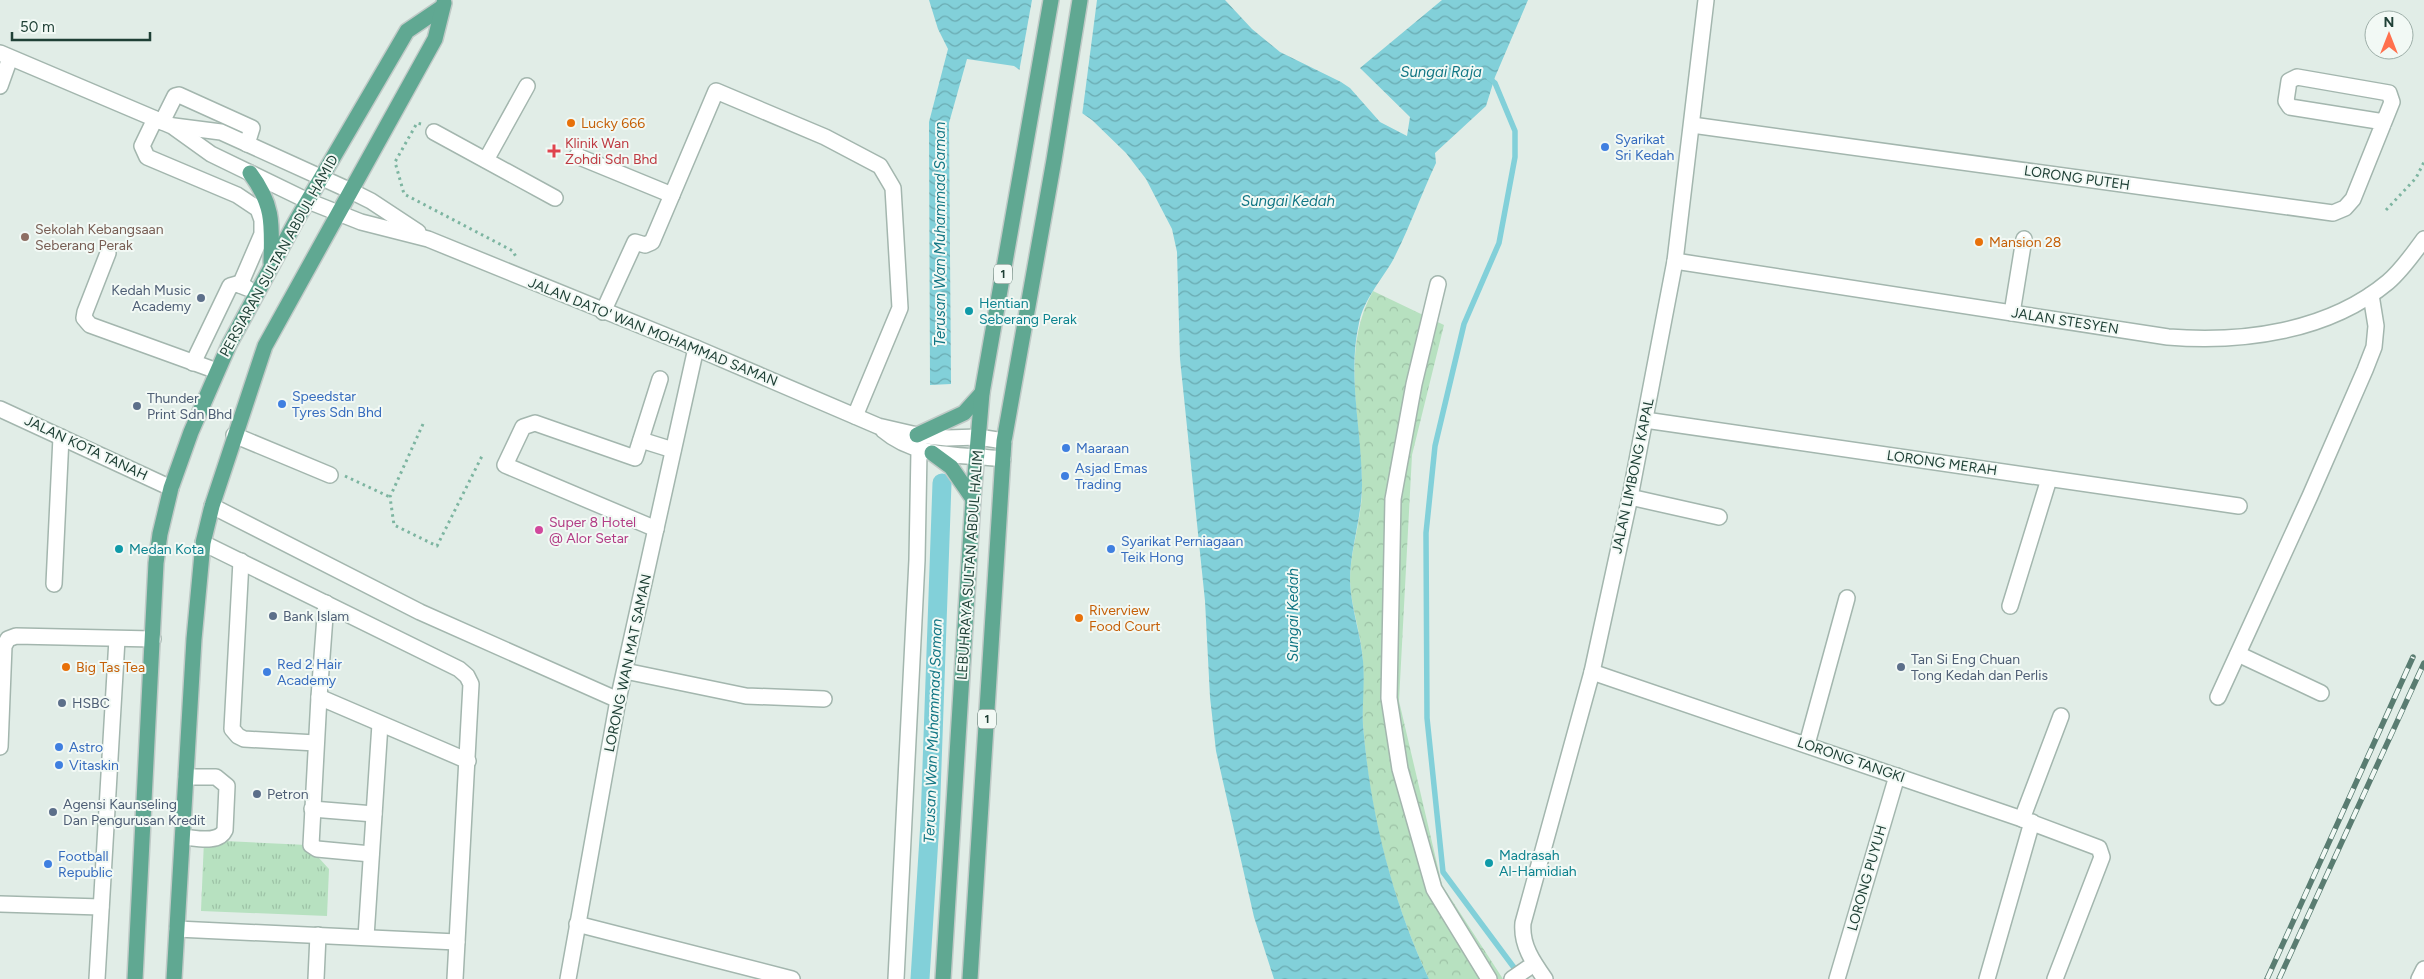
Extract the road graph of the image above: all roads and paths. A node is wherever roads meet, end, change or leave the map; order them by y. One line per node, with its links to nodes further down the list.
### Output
1 (1051, 0): 41 (main road, LEBUHRAYA SULTAN ABDUL HALIM / 1)
2 (1080, 0): 52 (main road, LEBUHRAYA SULTAN ABDUL HALIM / 1)
3 (1706, 0): 10 (street, JALAN LIMBONG KAPAL)
4 (444, 4): 17 (main road, PERSIARAN SULTAN ABDUL HAMID); 18 (main road, PERSIARAN SULTAN ABDUL HAMID)
5 (5, 56): 6 (street); 8 (street)
6 (0, 86)
7 (527, 86): 14 (street)
8 (163, 122): 12 (street, JALAN DATO' WAN MOHAMMAD SAMAN); 12 (street); 16 (street, JALAN DATO' WAN MOHAMMAD SAMAN); 31 (street)
9 (2384, 122): 9 (street, LORONG PUTEH); 10 (street, LORONG PUTEH)
10 (1692, 125): 28 (street, JALAN LIMBONG KAPAL)
11 (434, 132): 14 (street); 29 (path)
12 (247, 144): 17 (street, JALAN DATO' WAN MOHAMMAD SAMAN)
13 (578, 156): 19 (street)
14 (486, 160): 20 (street)
15 (2424, 162): 22 (path)
16 (250, 173): 21 (street, JALAN DATO' WAN MOHAMMAD SAMAN); 30 (main road)
17 (321, 178): 18 (street, JALAN DATO' WAN MOHAMMAD SAMAN); 21 (main road, PERSIARAN SULTAN ABDUL HAMID)
18 (351, 190): 23 (main road, PERSIARAN SULTAN ABDUL HAMID); 25 (street, JALAN DATO' WAN MOHAMMAD SAMAN)
19 (672, 195): 35 (street); 43 (street)
20 (555, 198)
21 (308, 201): 23 (street, JALAN DATO' WAN MOHAMMAD SAMAN); 30 (main road, PERSIARAN SULTAN ABDUL HAMID)
22 (2386, 210)
23 (338, 213): 25 (street, JALAN DATO' WAN MOHAMMAD SAMAN); 48 (main road, PERSIARAN SULTAN ABDUL HAMID)
24 (2424, 238): 34 (street, JALAN STESYEN)
25 (428, 239): 35 (street, JALAN DATO' WAN MOHAMMAD SAMAN)
26 (2024, 239): 36 (street)
27 (108, 253): 38 (street)
28 (1676, 262): 36 (street, JALAN STESYEN); 44 (street, JALAN LIMBONG KAPAL)
29 (518, 263)
30 (271, 265): 33 (main road, PERSIARAN SULTAN ABDUL HAMID)
31 (240, 284): 33 (street); 38 (street)
32 (1438, 284): 116 (street)
33 (257, 295): 39 (main road, PERSIARAN SULTAN ABDUL HAMID)
34 (2371, 295): 36 (street, JALAN STESYEN); 76 (street)
35 (603, 312): 37 (street, JALAN DATO' WAN MOHAMMAD SAMAN)
36 (2012, 313)
37 (696, 348): 43 (street, JALAN DATO' WAN MOHAMMAD SAMAN); 53 (street, LORONG WAN MAT SAMAN)
38 (193, 363): 39 (street)
39 (217, 371): 60 (main road, PERSIARAN SULTAN ABDUL HAMID)
40 (660, 379): 51 (street)
41 (982, 393): 47 (main road); 50 (main road, LEBUHRAYA SULTAN ABDUL HALIM / 1)
42 (0, 409): 49 (street, JALAN KOTA TANAH)
43 (855, 416): 46 (street, JALAN DATO' WAN MOHAMMAD SAMAN)
44 (1645, 420): 59 (street, LORONG MERAH); 62 (street, JALAN LIMBONG KAPAL)
45 (423, 424): 61 (path)
46 (878, 426): 47 (street, JALAN DATO' WAN MOHAMMAD SAMAN); 54 (street, JALAN DATO' WAN MOHAMMAD SAMAN)
47 (917, 434): 50 (street, JALAN DATO' WAN MOHAMMAD SAMAN)
48 (234, 435): 58 (street); 64 (main road, PERSIARAN SULTAN ABDUL HAMID)
49 (60, 437): 60 (street, JALAN KOTA TANAH); 70 (street)
50 (978, 437): 52 (street, JALAN DATO' WAN MOHAMMAD SAMAN); 56 (main road, LEBUHRAYA SULTAN ABDUL HALIM / 1)
51 (641, 440): 53 (street); 67 (street)
52 (1004, 441): 57 (main road, LEBUHRAYA SULTAN ABDUL HALIM / 1)
53 (673, 450): 67 (street, LORONG WAN MAT SAMAN)
54 (925, 452): 56 (street, JALAN DATO' WAN MOHAMMAD SAMAN); 63 (main road); 113 (street)
55 (483, 454): 61 (path)
56 (976, 456): 57 (street, JALAN DATO' WAN MOHAMMAD SAMAN); 63 (main road, LEBUHRAYA SULTAN ABDUL HALIM / 1)
57 (1003, 459): 115 (main road, LEBUHRAYA SULTAN ABDUL HALIM / 1)
58 (335, 475): 61 (path)
59 (2049, 479): 65 (street, LORONG MERAH); 73 (street)
60 (171, 488): 75 (main road, PERSIARAN SULTAN ABDUL HAMID)
61 (390, 497)
62 (1630, 497): 66 (street); 78 (street, JALAN LIMBONG KAPAL)
63 (973, 499): 114 (main road, LEBUHRAYA SULTAN ABDUL HALIM / 1)
64 (212, 506): 68 (main road, PERSIARAN SULTAN ABDUL HAMID); 83 (street)
65 (2239, 506)
66 (1720, 517)
67 (656, 529): 77 (street, LORONG WAN MAT SAMAN)
68 (203, 543): 69 (street); 91 (main road, PERSIARAN SULTAN ABDUL HAMID)
69 (241, 561): 72 (street); 86 (street)
70 (54, 584)
71 (1847, 598): 87 (street)
72 (326, 603): 80 (street); 89 (street)
73 (2010, 606)
74 (117, 638): 75 (street); 88 (street); 98 (street)
75 (153, 640): 107 (main road, PERSIARAN SULTAN ABDUL HAMID)
76 (2238, 654): 79 (street); 81 (street)
77 (625, 671): 82 (street); 83 (street, LORONG WAN MAT SAMAN)
78 (1592, 672): 87 (street, LORONG TANGKI); 118 (street, JALAN LIMBONG KAPAL)
79 (2321, 693)
80 (319, 697): 85 (street); 86 (street)
81 (2218, 697)
82 (824, 699)
83 (618, 700): 99 (street, LORONG WAN MAT SAMAN)
84 (2061, 716): 94 (street)
85 (380, 724): 89 (street); 93 (street)
86 (316, 742): 92 (street)
87 (1806, 744): 90 (street, LORONG TANGKI)
88 (0, 746)
89 (468, 761): 103 (street)
90 (1897, 776): 94 (street, LORONG TANGKI); 119 (street, LORONG PUYUH)
91 (186, 777): 95 (main road, PERSIARAN SULTAN ABDUL HAMID); 95 (street)
92 (312, 809): 93 (street); 96 (street)
93 (374, 814): 96 (street)
94 (2027, 820): 120 (street); 121 (street, LORONG TANGKI)
95 (183, 837): 100 (main road, PERSIARAN SULTAN ABDUL HAMID)
96 (371, 854): 102 (street)
97 (0, 904): 98 (street)
98 (101, 907): 106 (street)
99 (578, 924): 111 (street, LORONG WAN MAT SAMAN); 112 (street)
100 (177, 929): 101 (street); 108 (main road, PERSIARAN SULTAN ABDUL HAMID)
101 (318, 935): 102 (street); 109 (street)
102 (366, 937): 103 (street)
103 (457, 942): 110 (street)
104 (1528, 968): 117 (street)
105 (2424, 969): 122 (street)
106 (97, 979)
107 (135, 979)
108 (174, 979)
109 (316, 979)
110 (454, 979)
111 (568, 979)
112 (792, 979)
113 (896, 979)
114 (943, 979)
115 (970, 979)
116 (1489, 979)
117 (1512, 979)
118 (1545, 979)
119 (1837, 979)
120 (1987, 979)
121 (2055, 979)
122 (2419, 979)

